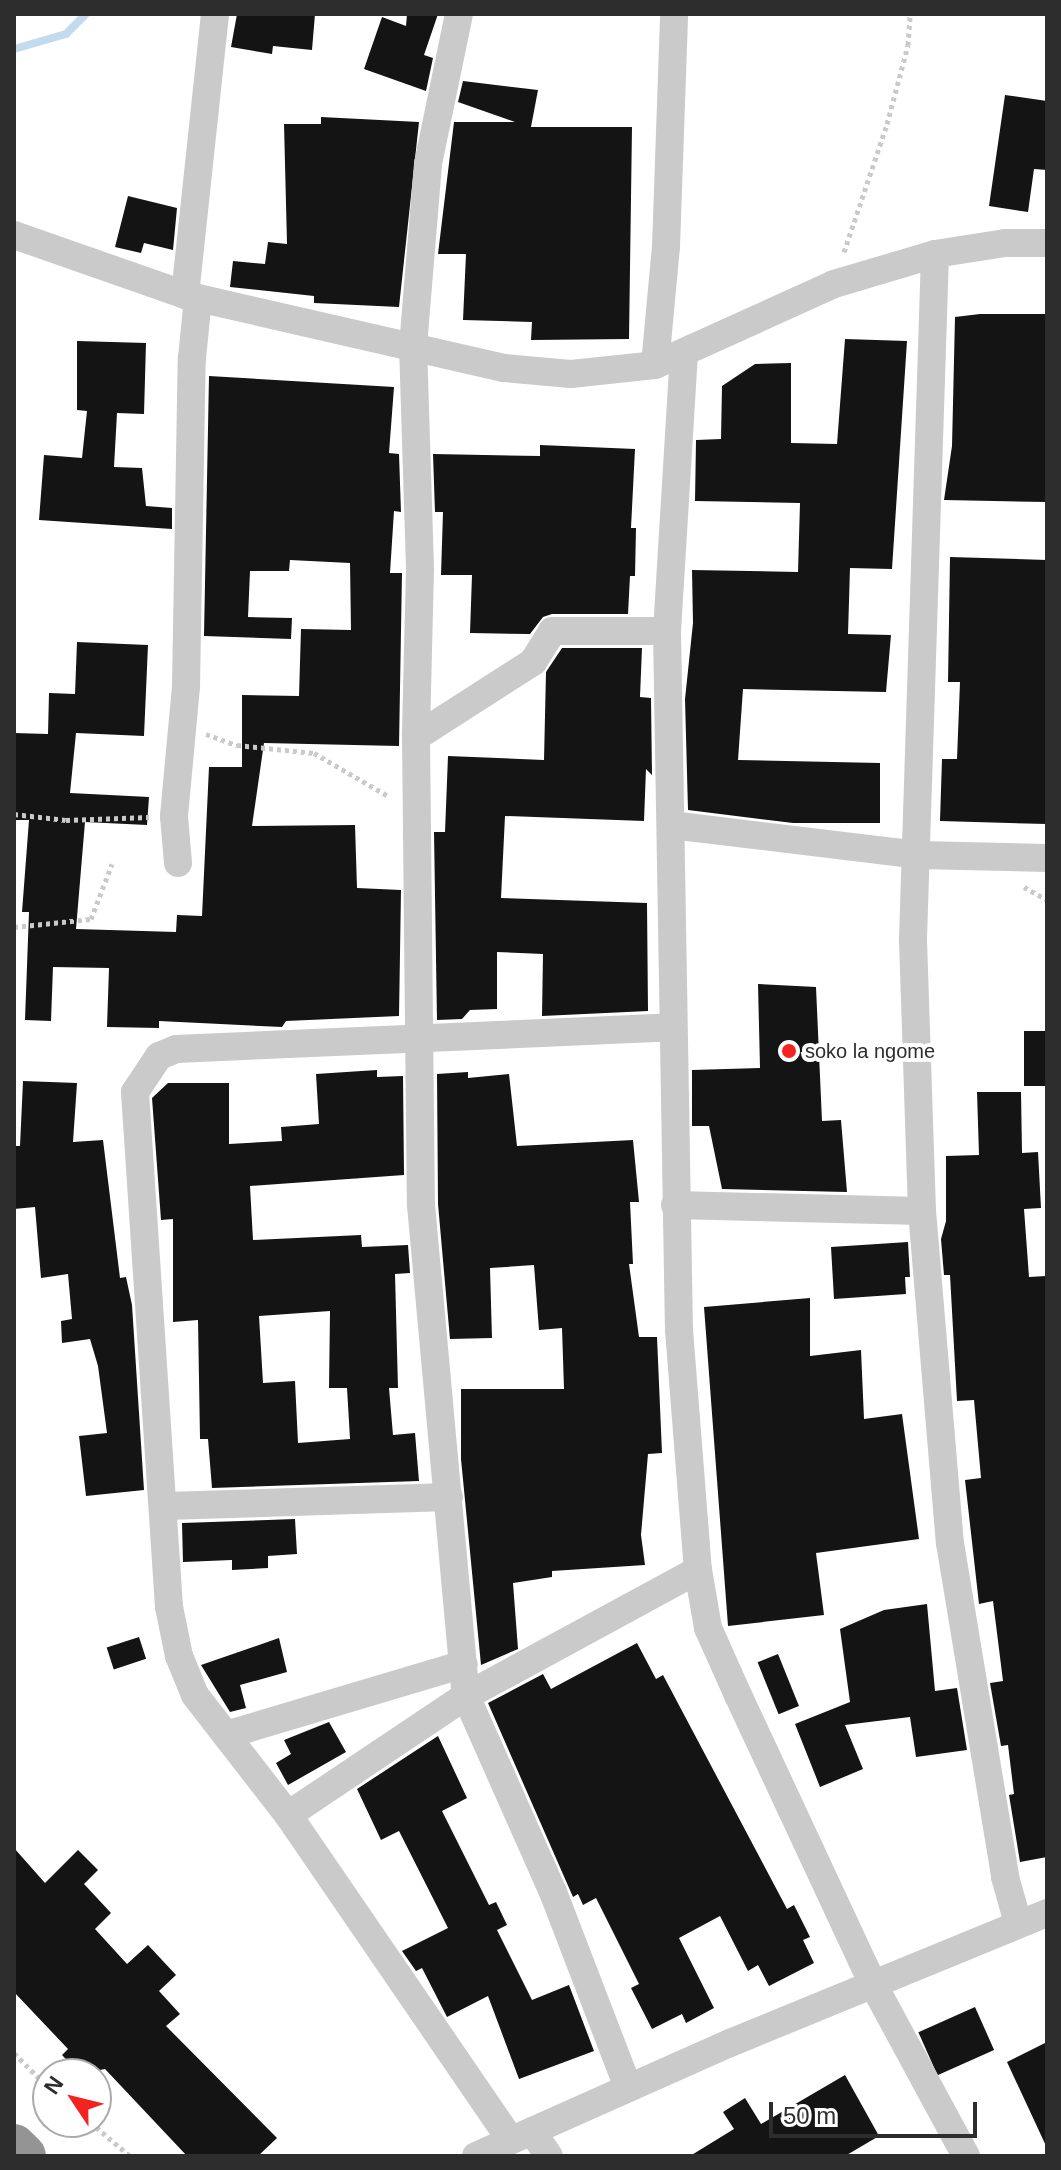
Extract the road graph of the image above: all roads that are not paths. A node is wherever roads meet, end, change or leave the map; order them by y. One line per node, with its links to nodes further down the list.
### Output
1 (215, 14): 7 (street)
2 (459, 14): 8 (street)
3 (674, 14): 10 (street)
4 (14, 235): 7 (street)
5 (1047, 243): 6 (street)
6 (935, 254): 9 (street); 14 (street)
7 (191, 297): 8 (street); 16 (street)
8 (413, 345): 10 (street); 12 (street)
9 (684, 353): 10 (street); 11 (street)
10 (655, 365)
11 (667, 631): 12 (street); 13 (street)
12 (416, 737): 18 (street)
13 (671, 825): 14 (street); 17 (street)
14 (918, 855): 15 (street); 20 (street)
15 (1047, 858)
16 (178, 863)
17 (673, 1027): 18 (street); 19 (street)
18 (417, 1035): 21 (street); 22 (street)
19 (675, 1205): 20 (street); 23 (street)
20 (922, 1211): 28 (street)
21 (449, 1497): 22 (street); 24 (street)
22 (166, 1506): 26 (street)
23 (698, 1570): 25 (street); 29 (street)
24 (464, 1664): 25 (street); 26 (street)
25 (466, 1696): 27 (street); 30 (street)
26 (226, 1735): 27 (street)
27 (288, 1815): 31 (street)
28 (1039, 1918): 29 (street)
29 (873, 1984): 30 (street); 36 (street)
30 (628, 2087): 31 (street)
31 (521, 2135): 34 (street); 35 (street)
32 (14, 2146): 33 (highway)
33 (24, 2156)
34 (476, 2156)
35 (549, 2156)
36 (966, 2156)

